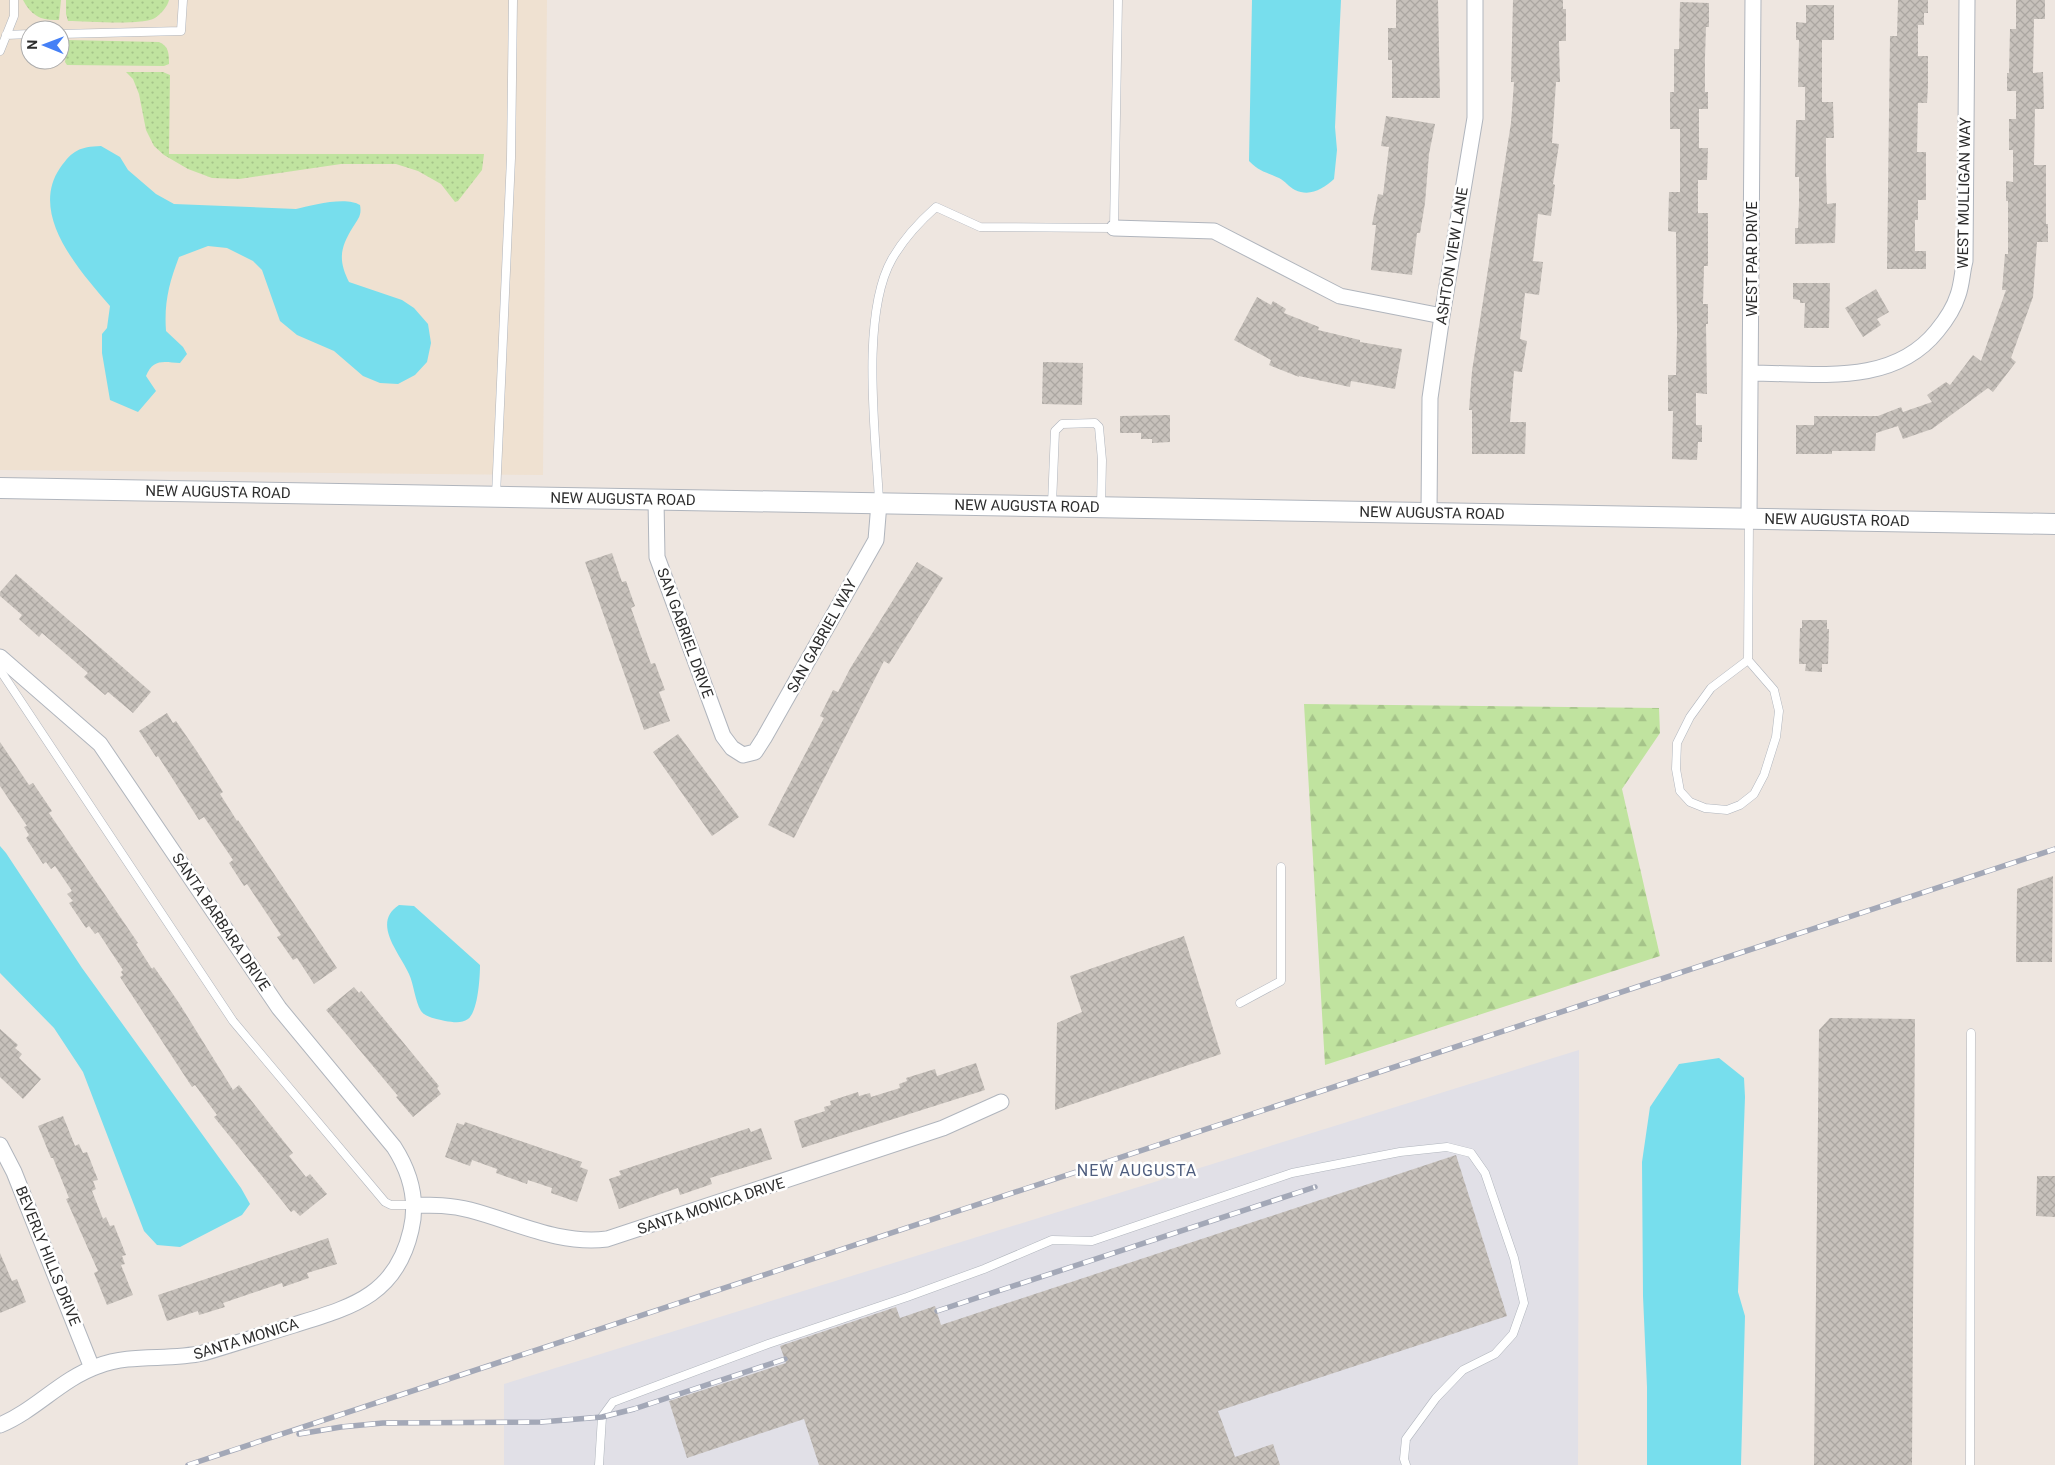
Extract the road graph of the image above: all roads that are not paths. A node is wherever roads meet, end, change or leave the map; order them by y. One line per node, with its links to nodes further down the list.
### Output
1 (14, 0): 10 (lane)
2 (183, 0): 9 (lane)
3 (514, 0): 16 (lane)
4 (1118, 0): 12 (lane)
5 (1475, 0): 13 (street, ASHTON VIEW LANE)
6 (1754, 0): 14 (street, WEST PAR DRIVE)
7 (1967, 0): 14 (street, WEST MULLIGAN WAY)
8 (20, 34): 10 (lane)
9 (70, 34)
10 (6, 35): 11 (lane)
11 (0, 51)
12 (1114, 228): 13 (street); 18 (lane)
13 (1442, 316): 21 (street, ASHTON VIEW LANE)
14 (1752, 373): 22 (street, WEST PAR DRIVE)
15 (0, 488): 16 (street, NEW AUGUSTA ROAD)
16 (496, 497): 17 (street, NEW AUGUSTA ROAD)
17 (656, 500): 18 (street, NEW AUGUSTA ROAD); 27 (street, SAN GABRIEL DRIVE)
18 (879, 503): 19 (street, NEW AUGUSTA ROAD); 27 (street, SAN GABRIEL WAY)
19 (1052, 506): 20 (street, NEW AUGUSTA ROAD); 20 (lane)
20 (1101, 507): 21 (street, NEW AUGUSTA ROAD)
21 (1429, 513): 22 (street, NEW AUGUSTA ROAD)
22 (1749, 518): 23 (street, NEW AUGUSTA ROAD); 25 (lane)
23 (2055, 524)
24 (0, 657): 33 (street, SANTA BARBARA DRIVE)
25 (1748, 660): 25 (lane)
26 (0, 670): 33 (lane)
27 (743, 755)
28 (1281, 867): 29 (lane)
29 (1240, 1002)
30 (1971, 1032): 38 (lane)
31 (1001, 1102): 33 (street, SANTA MONICA DRIVE)
32 (0, 1145): 34 (street, BEVERLY HILLS DRIVE)
33 (413, 1205): 34 (street, SANTA MONICA)
34 (92, 1368): 35 (street, SANTA MONICA)
35 (0, 1425)
36 (600, 1465): 37 (lane)
37 (1406, 1465)
38 (1970, 1465)

